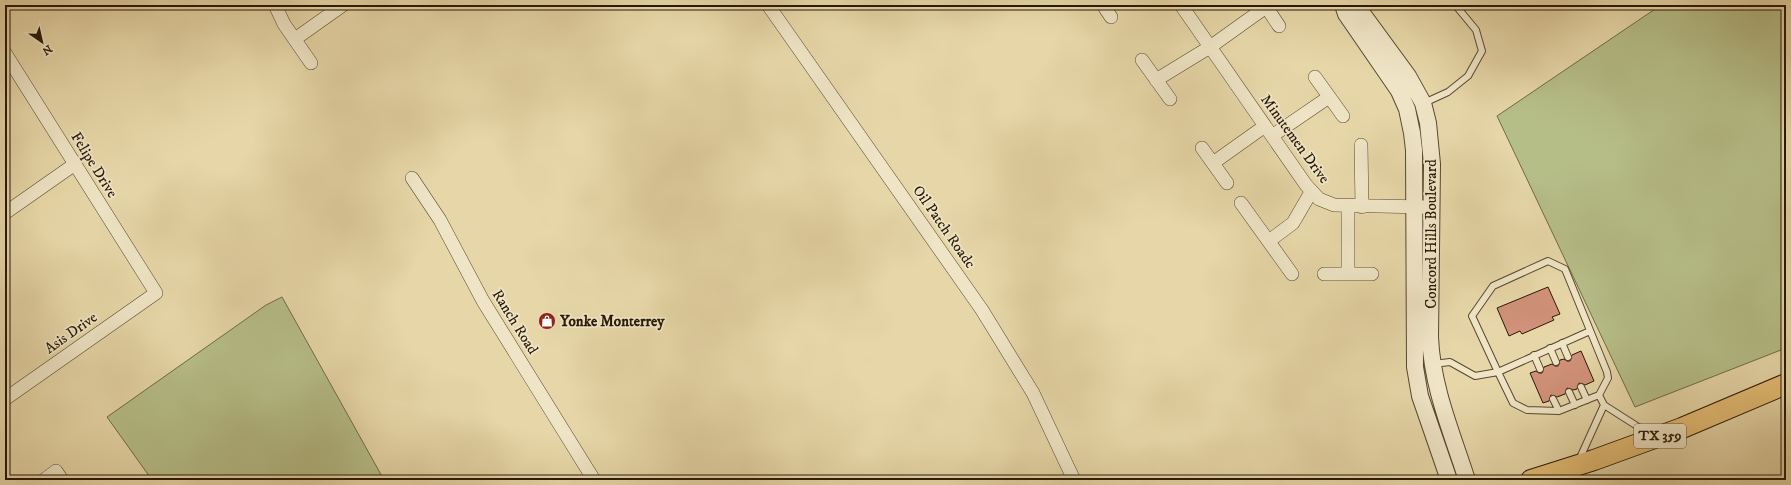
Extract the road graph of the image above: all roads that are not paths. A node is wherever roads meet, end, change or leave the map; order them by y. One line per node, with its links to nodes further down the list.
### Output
1 (275, 5): 12 (street)
2 (343, 5): 12 (street)
3 (768, 5): 69 (street, Oil Patch Roadc)
4 (1103, 5): 10 (street)
5 (1181, 5): 13 (street, Minutemen Drive)
6 (1343, 5): 22 (street, Concord Hills Boulevard)
7 (1356, 5): 21 (street, Concord Hills Boulevard)
8 (1265, 6): 11 (street); 13 (street)
9 (1457, 7): 21 (lane)
10 (1111, 17)
11 (1279, 26)
12 (294, 39): 16 (street)
13 (1210, 46): 18 (street); 24 (street, Minutemen Drive)
14 (5, 53): 28 (street, Felipe Drive)
15 (1142, 60): 18 (street)
16 (310, 63)
17 (1315, 77): 19 (street)
18 (1156, 80): 20 (street)
19 (1329, 97): 23 (street); 24 (street)
20 (1170, 99)
21 (1422, 103): 22 (street); 36 (street, Concord Hills Boulevard)
22 (1407, 109): 34 (street, Concord Hills Boulevard)
23 (1342, 116)
24 (1269, 131): 27 (street); 31 (street, Minutemen Drive)
25 (1361, 145): 35 (street)
26 (1202, 148): 27 (street)
27 (1213, 163): 30 (street)
28 (75, 164): 37 (street); 43 (street, Felipe Drive)
29 (412, 178): 68 (street, Ranch Road)
30 (1226, 182)
31 (1312, 192): 33 (street, Minutemen Drive); 38 (street)
32 (1241, 203): 38 (street)
33 (1348, 206): 35 (street, Minutemen Drive); 41 (street)
34 (1415, 206): 35 (street, Minutemen Drive); 36 (street, Minutemen Drive); 51 (street, Concord Hills Boulevard)
35 (1362, 207)
36 (1430, 207): 50 (street, Concord Hills Boulevard)
37 (5, 213)
38 (1268, 241): 39 (street)
39 (1292, 274)
40 (1324, 274): 41 (street)
41 (1348, 274): 42 (street)
42 (1372, 274)
43 (156, 293): 58 (street, Asis Drive)
44 (1590, 330): 45 (lane); 53 (lane); 57 (lane)
45 (1562, 343): 46 (lane); 48 (lane)
46 (1550, 348): 47 (lane); 49 (lane)
47 (1534, 356): 52 (lane); 53 (lane)
48 (1568, 357)
49 (1556, 362)
50 (1432, 364): 51 (street); 53 (lane); 71 (street, Concord Hills Boulevard)
51 (1415, 367): 70 (street, Concord Hills Boulevard)
52 (1540, 369)
53 (1498, 372): 63 (lane)
54 (1786, 384): 64 (main road, TX 359)
55 (1581, 387): 60 (lane)
56 (1569, 392): 61 (lane)
57 (1599, 395): 60 (lane); 62 (lane)
58 (5, 399)
59 (1553, 399): 63 (lane)
60 (1587, 400): 61 (lane)
61 (1575, 405): 63 (lane)
62 (1604, 405): 64 (lane); 65 (lane)
63 (1559, 411)
64 (1656, 438): 65 (main road, TX 359)
65 (1576, 466): 72 (main road, TX 359)
66 (44, 480): 67 (street)
67 (62, 480)
68 (594, 480)
69 (1074, 480)
70 (1449, 480)
71 (1467, 480)
72 (1531, 480)

